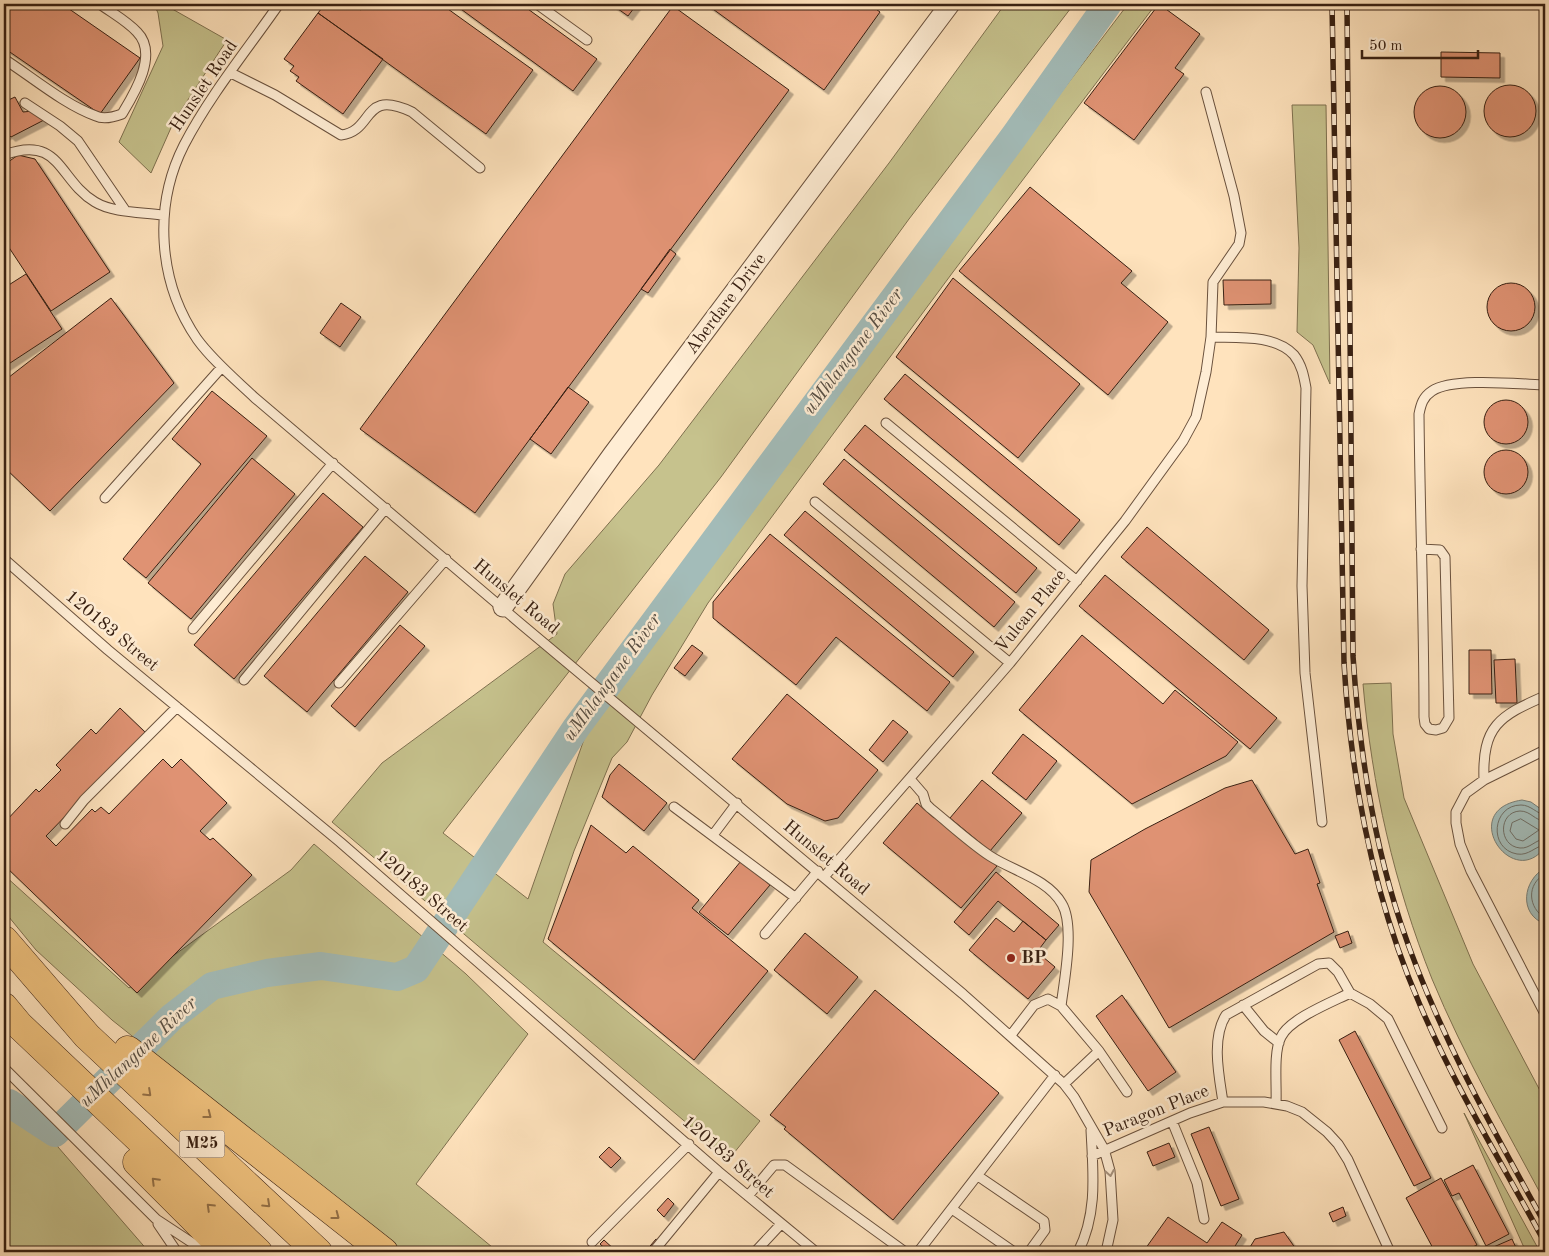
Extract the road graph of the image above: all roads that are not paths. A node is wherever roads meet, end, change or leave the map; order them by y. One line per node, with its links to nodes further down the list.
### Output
1 (100, 4): 6 (lane)
2 (279, 4): 7 (lane, Hunslet Road)
3 (537, 4): 5 (lane)
4 (950, 4): 26 (street, Aberdare Drive)
5 (587, 40)
6 (4, 59)
7 (231, 73): 11 (lane); 13 (lane, Hunslet Road)
8 (1206, 92): 14 (lane, Vulcan Place)
9 (26, 102): 12 (lane)
10 (4, 155): 12 (lane)
11 (480, 168)
12 (126, 210): 13 (lane)
13 (163, 215): 15 (lane, Hunslet Road)
14 (1211, 337): 25 (lane, Vulcan Place); 38 (lane)
15 (222, 367): 18 (lane, Hunslet Road); 19 (lane)
16 (1545, 385): 22 (lane)
17 (886, 423): 25 (lane)
18 (333, 463): 21 (lane, Hunslet Road); 27 (lane)
19 (105, 498)
20 (815, 502): 28 (lane)
21 (386, 508): 24 (lane, Hunslet Road); 29 (lane)
22 (1421, 549): 22 (lane)
23 (4, 559): 32 (lane, 120183 Street)
24 (446, 559): 26 (lane, Hunslet Road); 30 (lane)
25 (1077, 581): 28 (lane, Vulcan Place)
26 (503, 607): 36 (lane, Hunslet Road)
27 (193, 629)
28 (1010, 663): 34 (lane, Vulcan Place)
29 (244, 680)
30 (340, 683)
31 (1545, 696): 35 (lane)
32 (177, 707): 39 (lane); 64 (lane, 120183 Street)
33 (1545, 750): 35 (lane)
34 (910, 779): 41 (lane, Vulcan Place); 47 (lane)
35 (1484, 780): 48 (lane)
36 (736, 803): 40 (lane); 41 (lane, Hunslet Road)
37 (674, 807): 40 (lane)
38 (1322, 822)
39 (65, 824)
40 (713, 835): 42 (lane)
41 (821, 874): 42 (lane, Vulcan Place); 51 (lane, Hunslet Road)
42 (796, 898): 43 (lane, Vulcan Place)
43 (765, 934)
44 (4, 940): 50 (main road)
45 (1350, 993): 46 (lane); 52 (lane); 62 (lane)
46 (1243, 1005): 52 (lane); 58 (lane)
47 (1061, 1006): 51 (lane); 53 (lane)
48 (1545, 1014)
49 (8, 1023): 59 (main road, M25)
50 (93, 1031): 79 (main road, M25, one-way to 79); 80 (main road, one-way to 80)
51 (1011, 1035): 55 (lane, Hunslet Road)
52 (1279, 1043): 60 (lane)
53 (1099, 1051): 56 (lane); 57 (lane)
54 (4, 1068): 71 (lane)
55 (1055, 1075): 56 (lane, Hunslet Road); 68 (lane)
56 (1064, 1084): 63 (lane, Hunslet Road)
57 (1127, 1092)
58 (1223, 1102): 60 (lane, Paragon Place); 61 (lane, Paragon Place)
59 (91, 1104): 77 (main road, one-way to 59); 78 (main road, M25, one-way to 59)
60 (1276, 1104): 90 (lane, Paragon Place)
61 (1172, 1121): 65 (lane, Paragon Place); 72 (lane)
62 (1442, 1128)
63 (1091, 1129): 65 (lane, Hunslet Road); 66 (lane, Hunslet Road)
64 (689, 1144): 67 (lane, 120183 Street); 74 (lane)
65 (1104, 1150): 66 (lane, Paragon Place); 89 (lane, Hunslet Road, one-way to 89)
66 (1092, 1156): 88 (lane, Hunslet Road)
67 (719, 1172): 69 (lane, 120183 Street); 81 (lane)
68 (978, 1176): 70 (lane); 87 (lane)
69 (748, 1196): 73 (lane, 120183 Street); 84 (lane)
70 (952, 1209): 85 (lane); 86 (lane)
71 (156, 1219): 75 (lane); 76 (lane)
72 (1204, 1219)
73 (781, 1224): 82 (lane); 83 (lane, 120183 Street)
74 (592, 1242)
75 (177, 1252)
76 (202, 1252)
77 (227, 1252)
78 (258, 1252)
79 (318, 1252)
80 (384, 1252)
81 (653, 1252)
82 (755, 1252)
83 (816, 1252)
84 (905, 1252)
85 (918, 1252)
86 (1014, 1252)
87 (1030, 1252)
88 (1078, 1252)
89 (1106, 1252)
90 (1390, 1252)

